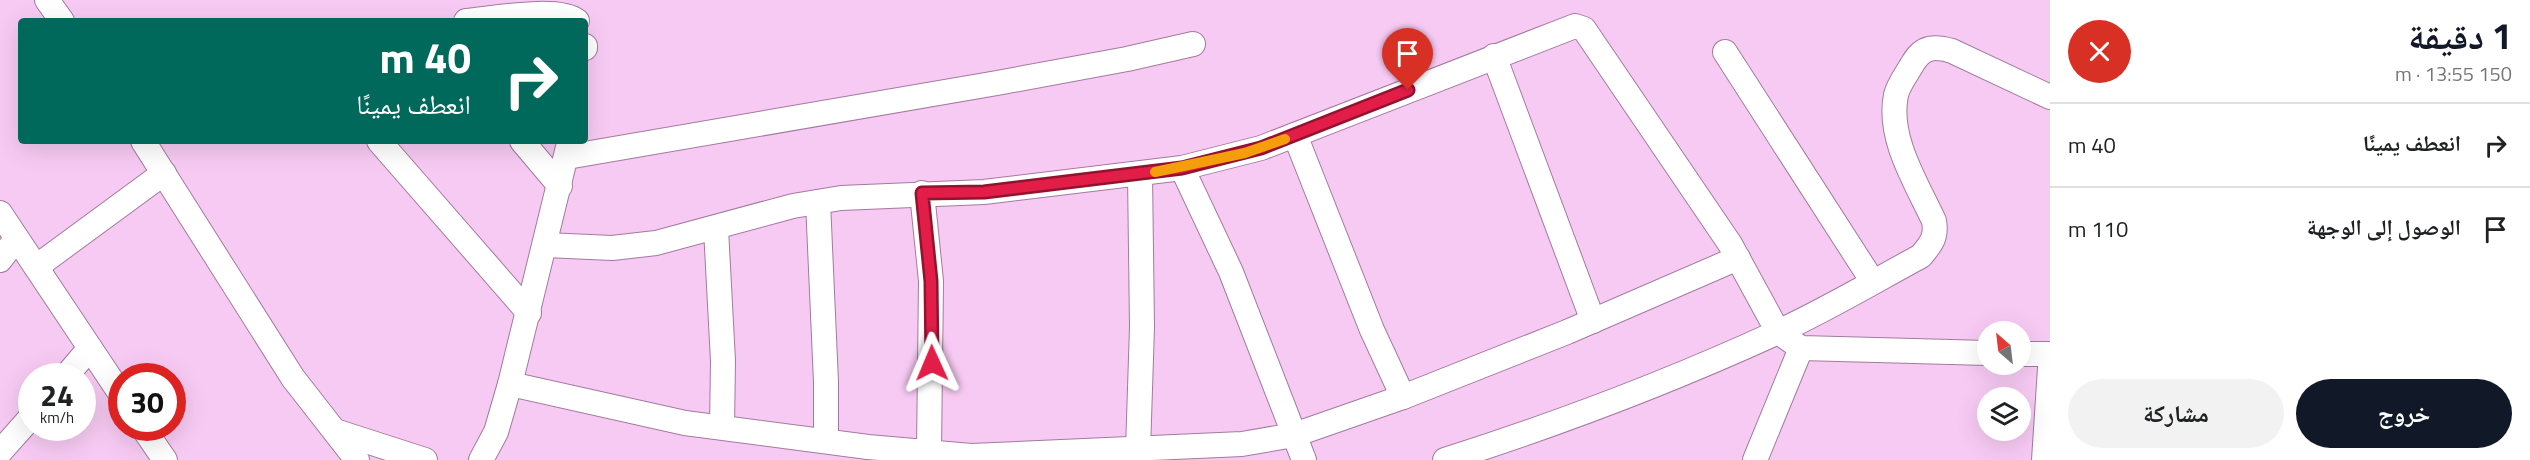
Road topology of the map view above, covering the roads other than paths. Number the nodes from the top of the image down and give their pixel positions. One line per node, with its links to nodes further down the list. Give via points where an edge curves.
1 (47, 0): 3 (street)
2 (582, 0): 6 (street)
3 (60, 18)
4 (502, 18): 5 (street, via 549,14)
5 (573, 18)
6 (578, 18)
7 (1193, 44): 15 (street, via 997,83)
8 (1725, 52): 29 (street)
9 (1494, 56): 11 (street); 26 (street, via 1575,26 1584,29); 31 (street)
10 (2050, 97): 29 (street, via 1937,46 1917,57 1896,94 1895,120 1899,142 1936,232 1921,256)
11 (1295, 135): 16 (street, via 1245,153); 42 (street, via 1372,330)
12 (145, 144): 17 (street)
13 (382, 144): 30 (street)
14 (525, 144): 19 (street)
15 (568, 149): 19 (street)
16 (1182, 168): 18 (street); 46 (street, via 1231,272)
17 (164, 173): 28 (street); 44 (street, via 293,378)
18 (1140, 174): 20 (street, via 984,192); 50 (street, via 1142,327)
19 (560, 186): 25 (street)
20 (922, 193): 21 (street); 49 (street, via 931,281)
21 (818, 202): 23 (street); 47 (street)
22 (0, 213): 24 (street)
23 (716, 229): 25 (street, via 612,248); 43 (street)
24 (16, 239): 27 (street); 28 (street)
25 (546, 245): 30 (street)
26 (1738, 258): 31 (street); 32 (street)
27 (0, 260)
28 (36, 267): 33 (street)
29 (1873, 282): 32 (street)
30 (529, 313): 41 (street)
31 (1593, 321): 42 (street)
32 (1778, 332): 34 (street); 57 (street, via 1645,389)
33 (90, 348): 38 (street); 40 (street)
34 (1801, 348): 35 (street); 58 (street)
35 (1977, 353)
36 (2031, 354): 37 (street)
37 (2050, 354)
38 (77, 363)
39 (2050, 368): 59 (street)
40 (108, 375)
41 (510, 384): 43 (street, via 685,423); 55 (street, via 495,432)
42 (1403, 397): 46 (street)
43 (722, 427): 47 (street)
44 (335, 431): 53 (street); 54 (street)
45 (18, 432): 51 (street)
46 (1294, 435): 50 (street, via 1242,444); 56 (street)
47 (826, 440): 49 (street)
48 (152, 441): 52 (street)
49 (929, 450): 50 (street, via 971,456)
50 (1138, 450)
51 (0, 452)
52 (165, 460)
53 (357, 460)
54 (425, 460)
55 (481, 460)
56 (1304, 460)
57 (1446, 460)
58 (1755, 460)
59 (2044, 460)

